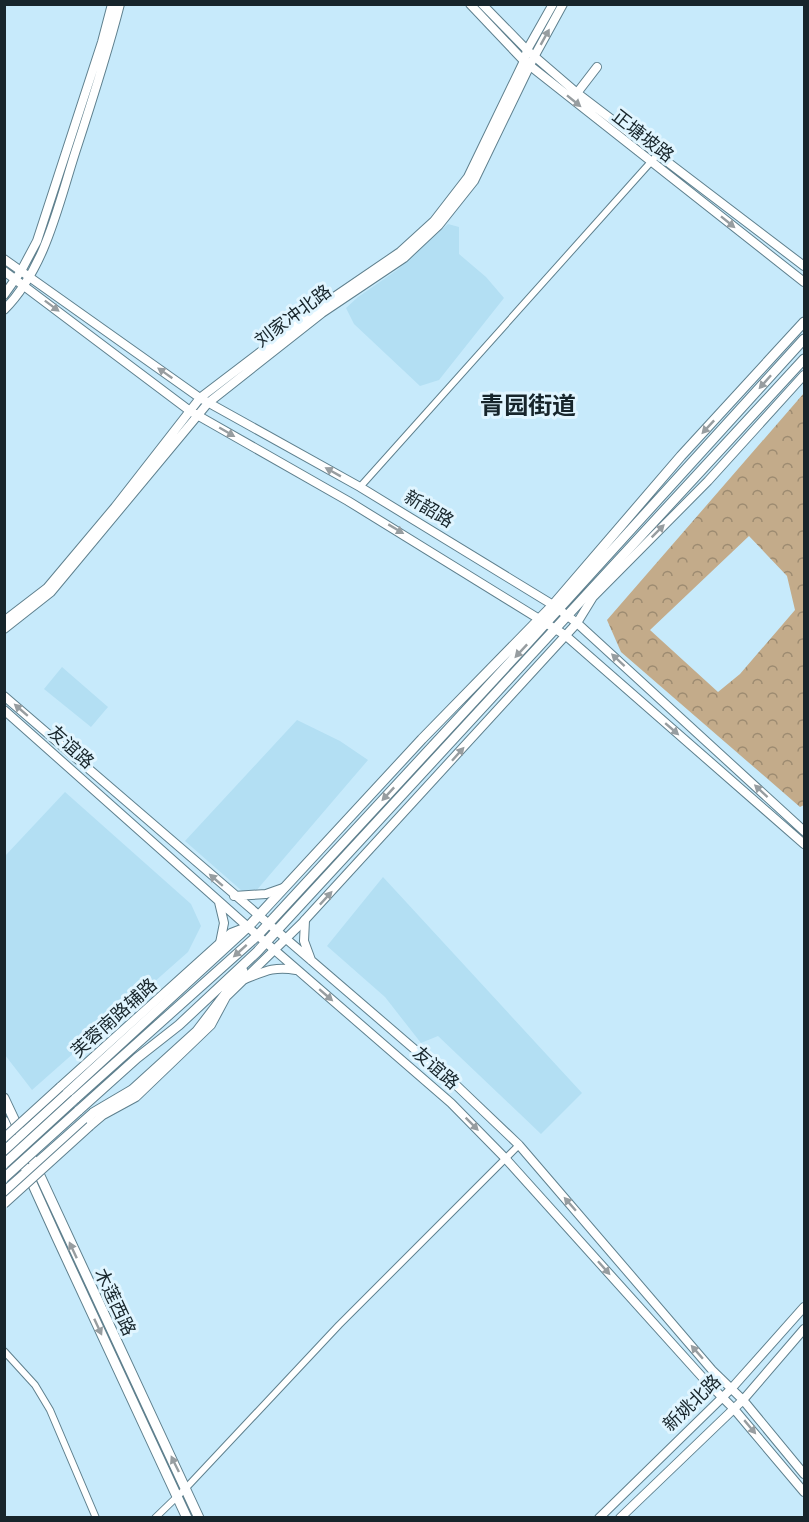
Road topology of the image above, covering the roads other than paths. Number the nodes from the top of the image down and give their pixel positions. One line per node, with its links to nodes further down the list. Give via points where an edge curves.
1 (112, 4): 16 (street)
2 (120, 4): 16 (street, via 45,245)
3 (470, 4): 8 (street, 正塘坡路)
4 (482, 4): 7 (street, 正塘坡路)
5 (553, 4): 7 (main road, 刘家冲北路)
6 (562, 4): 7 (main road, 刘家冲北路, one-way to 6)
7 (530, 53): 8 (main road, 刘家冲北路); 10 (street, 正塘坡路)
8 (527, 63): 12 (street, 正塘坡路, one-way to 12); 24 (main road, 刘家冲北路, via 474,181 439,225 404,258)
9 (597, 67): 10 (street)
10 (577, 93): 11 (street, 正塘坡路)
11 (658, 154): 12 (street); 14 (street, 正塘坡路)
12 (651, 161): 17 (street, 正塘坡路, one-way to 17); 26 (street)
13 (4, 259): 16 (main road, 新韶路)
14 (804, 266)
15 (4, 271): 16 (main road, 新韶路)
16 (22, 278): 18 (street); 19 (street, via 13,301); 24 (main road, 新韶路, one-way to 16); 25 (main road, 新韶路, one-way to 25)
17 (804, 282)
18 (4, 296)
19 (4, 310)
20 (804, 322): 27 (main road, one-way to 27, via 681,456)
21 (804, 339): 27 (main road, one-way to 27)
22 (804, 359): 28 (main road)
23 (804, 375): 31 (street, one-way to 23, via 593,597 708,481)
24 (204, 400): 25 (main road, 刘家冲北路); 26 (main road, 新韶路, one-way to 24)
25 (194, 413): 29 (main road, 刘家冲北路, via 46,588); 30 (main road, 新韶路, one-way to 30, via 348,501); 32 (main road, 刘家冲北路, via 51,592)
26 (360, 487): 27 (main road, 新韶路)
27 (555, 608): 28 (main road, 新韶路); 30 (main road)
28 (567, 616): 31 (main road, 新韶路); 33 (main road)
29 (4, 621)
30 (542, 621): 33 (main road, 新韶路); 39 (main road, via 422,739); 44 (main road, one-way to 44)
31 (578, 623): 34 (street); 37 (main road, 新韶路, one-way to 31)
32 (4, 629)
33 (555, 629): 34 (main road, 新韶路); 46 (main road)
34 (564, 635): 38 (main road, 新韶路, one-way to 38); 43 (street, one-way to 34)
35 (4, 696): 40 (main road, 友谊路, one-way to 35)
36 (4, 710): 41 (main road, 友谊路)
37 (804, 831)
38 (804, 844)
39 (284, 888): 40 (main road, via 266,894); 42 (main road)
40 (234, 896): 42 (main road, 友谊路)
41 (219, 901): 45 (main road, 友谊路); 50 (main road, via 224,923)
42 (258, 916): 44 (main road, 友谊路); 45 (main road)
43 (305, 920): 48 (street); 54 (main road, via 304,941)
44 (268, 924): 46 (main road, 友谊路); 47 (main road)
45 (248, 927): 47 (main road, 友谊路); 50 (street, 芙蓉南路辅路, via 231,933); 55 (main road)
46 (276, 932): 48 (main road, 友谊路); 49 (main road)
47 (258, 935): 49 (main road, 友谊路); 58 (main road, one-way to 58)
48 (286, 939): 51 (street); 54 (main road, 友谊路)
49 (266, 942): 51 (main road, 友谊路); 52 (main road)
50 (220, 943): 53 (street, 芙蓉南路辅路)
51 (276, 950): 56 (main road, 友谊路); 57 (street)
52 (257, 952): 60 (main road); 70 (main road, bridge)
53 (209, 953): 55 (main road); 63 (street, 芙蓉南路辅路, bridge)
54 (311, 961): 65 (main road, 友谊路, via 456,1085)
55 (206, 967): 58 (main road); 64 (main road)
56 (298, 970): 57 (main road, via 281,967); 67 (main road, 友谊路, one-way to 67, via 451,1103)
57 (245, 979): 59 (street)
58 (201, 986): 68 (main road, bridge)
59 (226, 997): 60 (main road); 72 (street, bridge, via 211,1025 154,1082 103,1115)
60 (206, 1020): 69 (main road, via 132,1090 93,1113)
61 (4, 1098): 64 (main road, 木莲西路)
62 (4, 1121): 64 (main road, 木莲西路)
63 (4, 1138)
64 (18, 1139): 66 (main road); 69 (main road, 木莲西路)
65 (519, 1145): 67 (street); 76 (main road, 友谊路, one-way to 65)
66 (4, 1151)
67 (505, 1158): 77 (main road, 友谊路, one-way to 77); 81 (street, via 339,1325)
68 (4, 1164)
69 (31, 1168): 71 (main road); 81 (main road, 木莲西路, one-way to 69); 83 (main road, 木莲西路, one-way to 83)
70 (4, 1178)
71 (4, 1192)
72 (4, 1204)
73 (804, 1307): 76 (main road, 新姚北路)
74 (804, 1329): 78 (main road, 新姚北路)
75 (4, 1352): 84 (street, via 35,1385 50,1410)
76 (731, 1389): 77 (main road, 新姚北路); 78 (main road, 友谊路)
77 (722, 1397): 79 (main road, 友谊路); 88 (main road, 新姚北路)
78 (743, 1400): 79 (main road, 新姚北路); 80 (main road, 友谊路)
79 (734, 1409): 82 (main road, 友谊路, one-way to 82); 89 (main road, 新姚北路)
80 (804, 1474)
81 (186, 1488): 83 (street); 87 (main road, 木莲西路)
82 (804, 1492)
83 (178, 1495): 85 (street); 86 (main road, 木莲西路)
84 (96, 1518)
85 (155, 1518)
86 (188, 1518)
87 (199, 1518)
88 (598, 1518)
89 (620, 1518)

